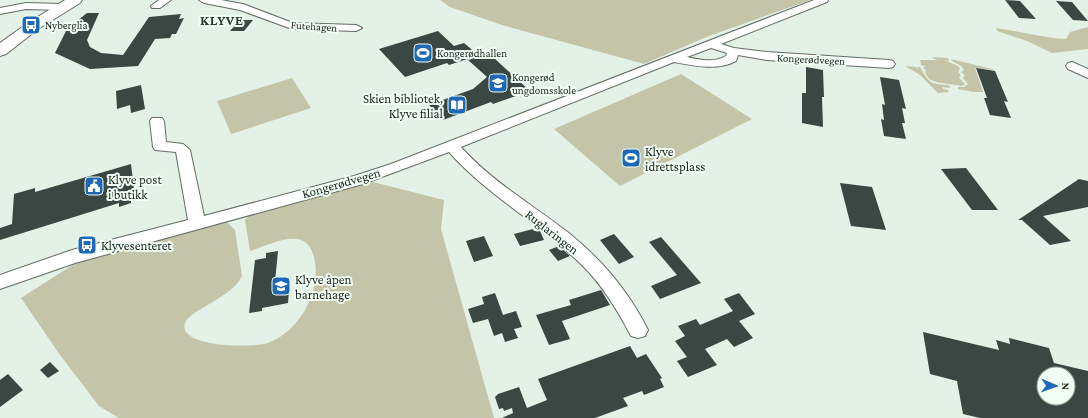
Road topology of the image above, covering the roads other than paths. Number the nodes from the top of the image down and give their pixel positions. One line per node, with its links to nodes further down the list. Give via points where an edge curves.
1 (166, 0): 6 (street)
2 (204, 0): 4 (street, Futehagen)
3 (823, 0): 9 (street, Kongerødvegen)
4 (218, 1): 8 (street, Futehagen, via 243,7 292,26)
5 (69, 4): 7 (street, via 26,6); 10 (main road, via 33,26)
6 (156, 6)
7 (0, 11)
8 (356, 28)
9 (709, 44): 11 (street, Kongerødvegen); 12 (street, Kongerødvegen)
10 (0, 51)
11 (733, 51): 12 (street, via 732,58 724,62 704,63); 13 (street, Kongerødvegen, via 767,56)
12 (674, 58): 17 (street, Kongerødvegen)
13 (889, 64)
14 (1072, 66): 15 (street)
15 (1088, 74)
16 (157, 121): 18 (street, via 160,147 175,146 183,150)
17 (452, 146): 18 (street, Kongerødvegen, via 358,180); 20 (street, Ruglaringen, via 480,174 594,266 611,286)
18 (197, 222): 19 (street, Kongerødvegen, via 72,257)
19 (0, 282)
20 (638, 330)

